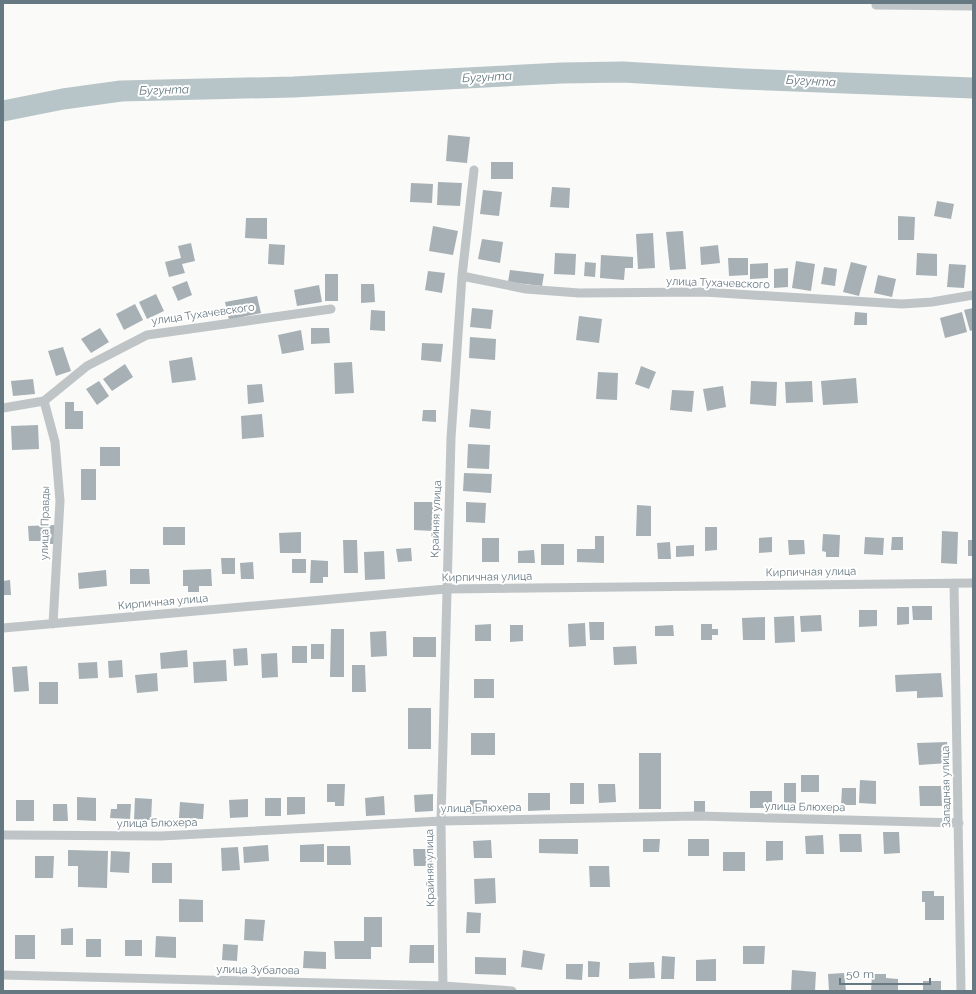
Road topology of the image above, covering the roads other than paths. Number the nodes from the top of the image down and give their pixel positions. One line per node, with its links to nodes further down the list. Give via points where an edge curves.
1 (876, 3): 2 (street)
2 (973, 6)
3 (474, 170): 4 (street, Крайняя улица)
4 (462, 276): 5 (street, улица Тухачевского, via 526,289 579,293 704,292 902,304 932,302); 11 (street, Крайняя улица, via 451,438)
5 (973, 294)
6 (331, 308): 7 (street, улица Тухачевского, via 146,335 87,366)
7 (44, 401): 8 (street, улица Тухачевского); 12 (street, улица Правды, via 55,442 60,501)
8 (3, 408)
9 (954, 583): 10 (street, Кирпичная улица); 11 (street, Кирпичная улица); 15 (street, Западная улица)
10 (973, 583)
11 (446, 589): 12 (street, Кирпичная улица); 14 (street, Крайняя улица)
12 (53, 624): 13 (street, Кирпичная улица)
13 (3, 628)
14 (441, 821): 15 (street, улица Блюхера, via 698,816); 16 (street, улица Блюхера, via 161,836); 18 (street, Крайняя улица)
15 (959, 823): 20 (street, Западная улица)
16 (3, 835)
17 (3, 975): 18 (street, улица Зубалова)
18 (443, 989): 19 (street, улица Зубалова)
19 (512, 991)
20 (961, 991)

